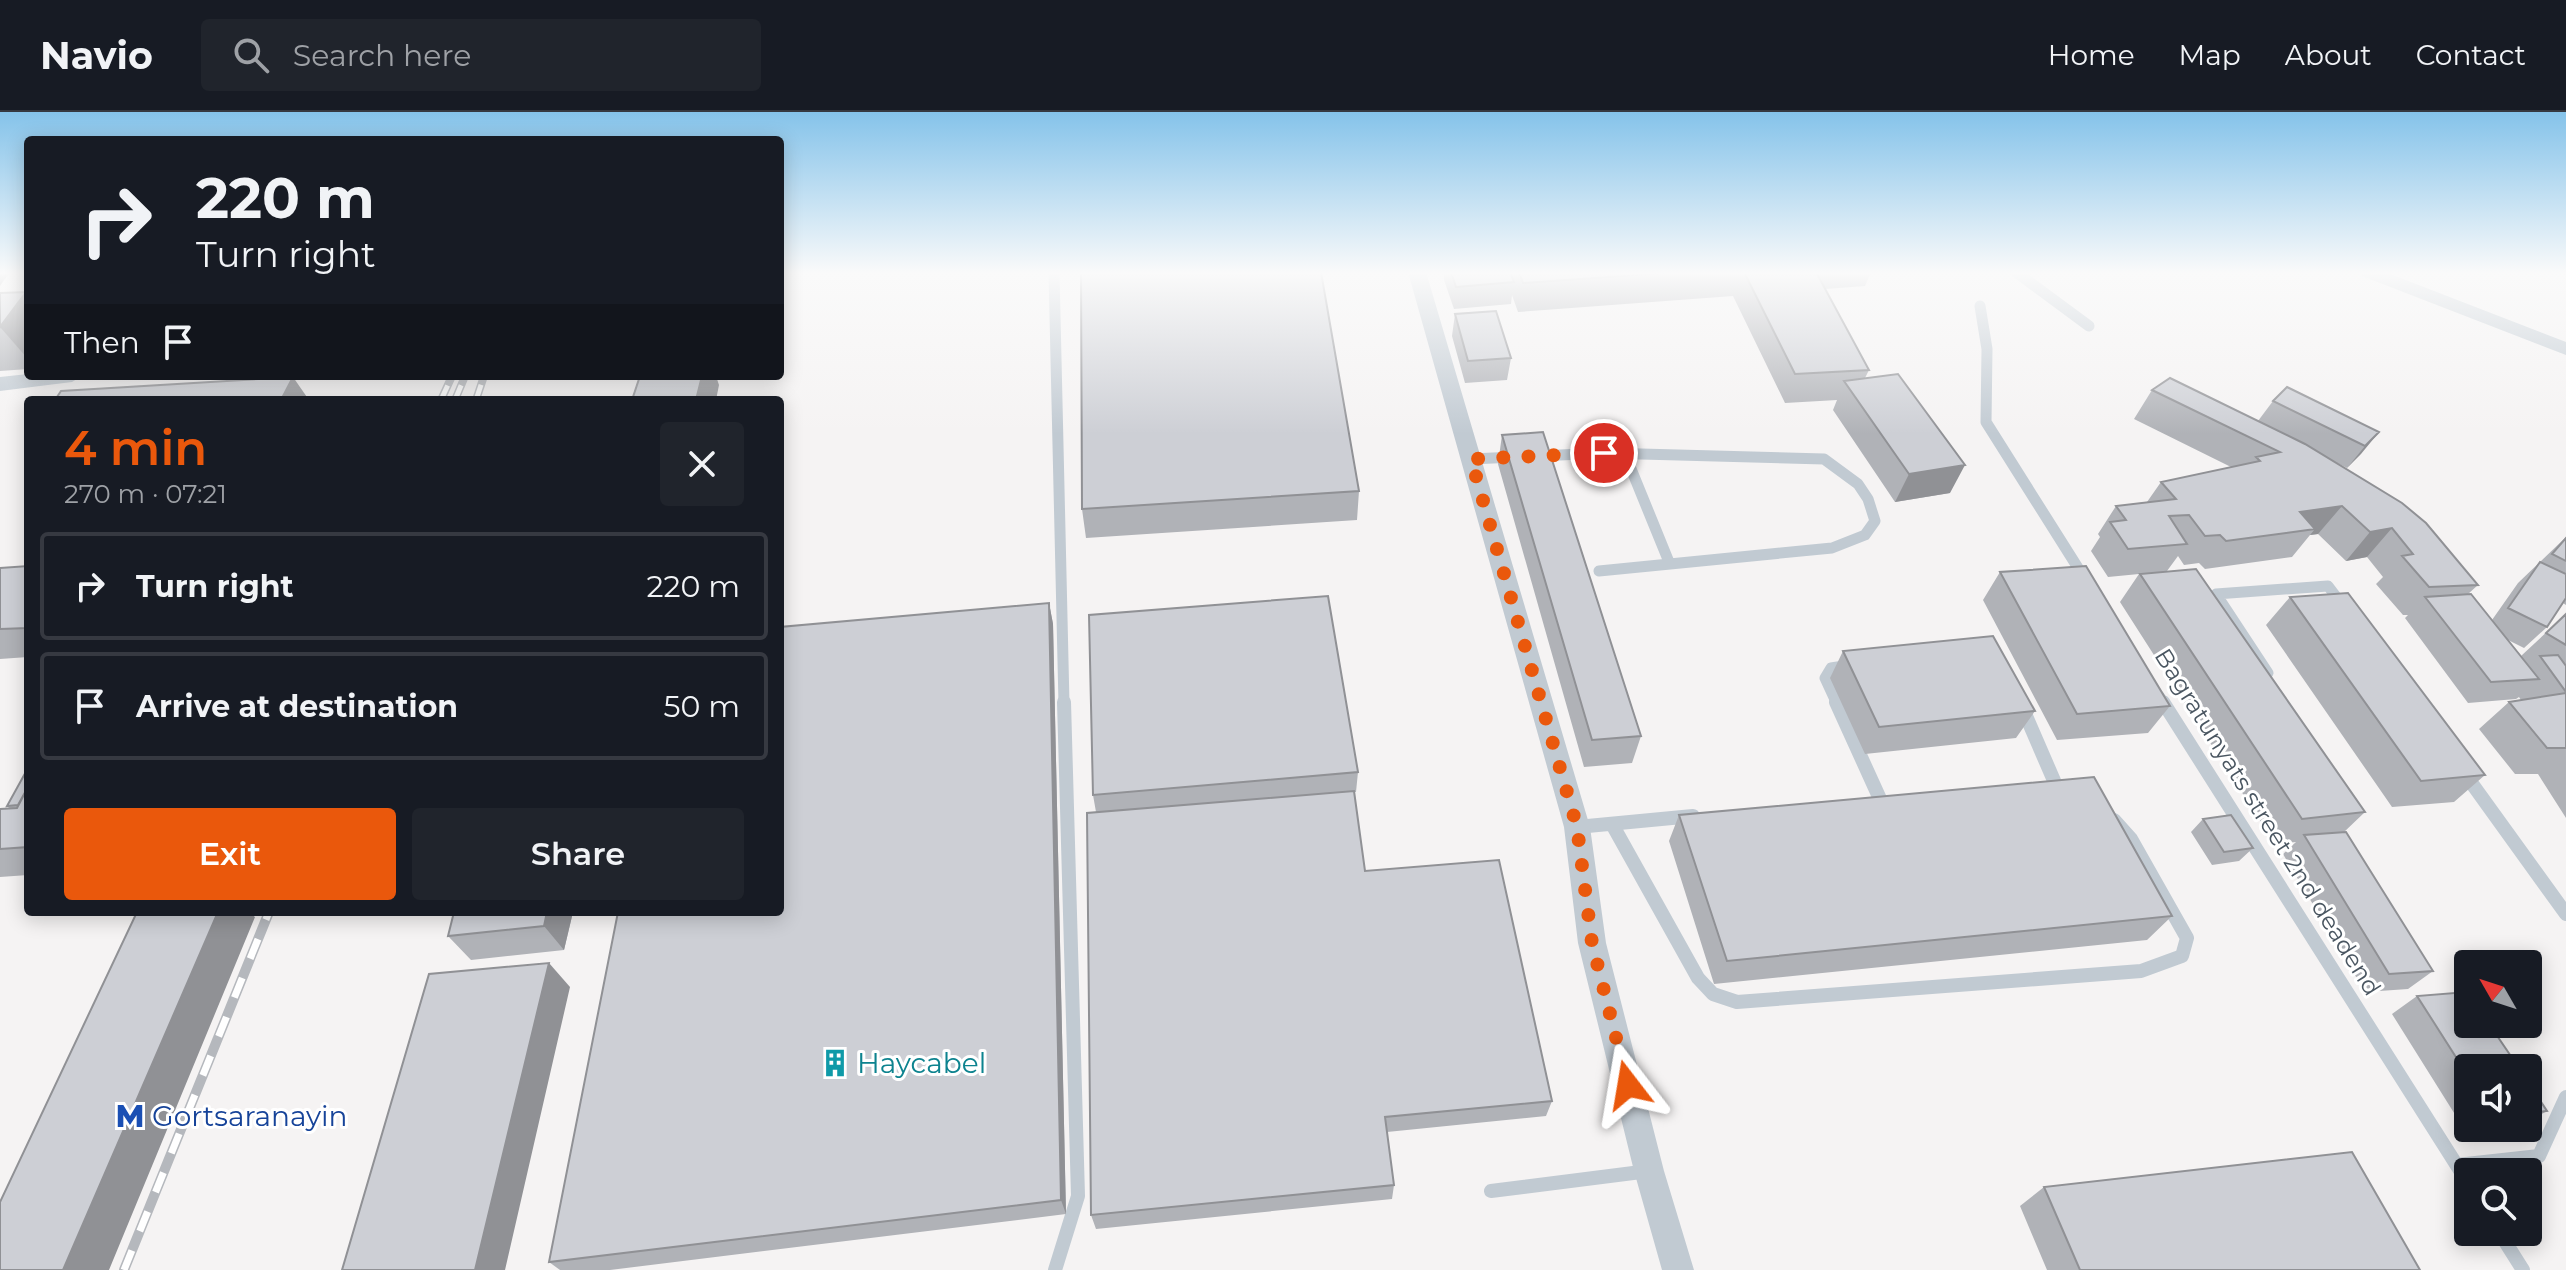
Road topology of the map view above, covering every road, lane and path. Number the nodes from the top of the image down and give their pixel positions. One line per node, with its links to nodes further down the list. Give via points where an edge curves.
1 (1055, 326): 36 (lane, via 1078,1196)
2 (1433, 326): 9 (street)
3 (1983, 326): 12 (lane, via 1986,422)
4 (2507, 326): 5 (street)
5 (2566, 349)
6 (36, 380): 7 (street)
7 (0, 384)
8 (1625, 454): 9 (lane); 10 (lane); 10 (lane, via 1824,459 1853,477 1871,500 1875,521 1865,535 1832,548)
9 (1471, 459): 28 (street)
10 (1669, 562): 11 (lane)
11 (1599, 571)
12 (2089, 584)
13 (2355, 623): 16 (lane, via 2328,586 2216,594)
14 (1866, 664): 23 (lane, via 1834,666 1825,678)
15 (2149, 679): 32 (lane, Bagratunyats street 2nd deadend)
16 (2275, 684)
17 (2020, 702): 19 (lane)
18 (2456, 762): 29 (lane)
19 (2055, 783): 20 (lane); 21 (lane)
20 (2039, 785)
21 (2070, 789)
22 (1896, 797): 23 (lane)
23 (1880, 799): 24 (lane)
24 (1864, 800)
25 (2103, 808): 27 (lane, via 2131,839 2187,938 2182,956 2141,971 1737,1002 1713,994 1698,978)
26 (1707, 815): 27 (lane)
27 (1612, 824): 28 (lane)
28 (1577, 827): 33 (street, via 1592,943)
29 (2566, 914)
30 (2566, 1097): 31 (lane, via 2539,1156)
31 (2521, 1158)
32 (2454, 1160)
33 (1649, 1171): 34 (lane); 37 (street)
34 (1491, 1191)
35 (2508, 1246): 38 (lane)
36 (1055, 1270)
37 (1678, 1270)
38 (2523, 1270)

